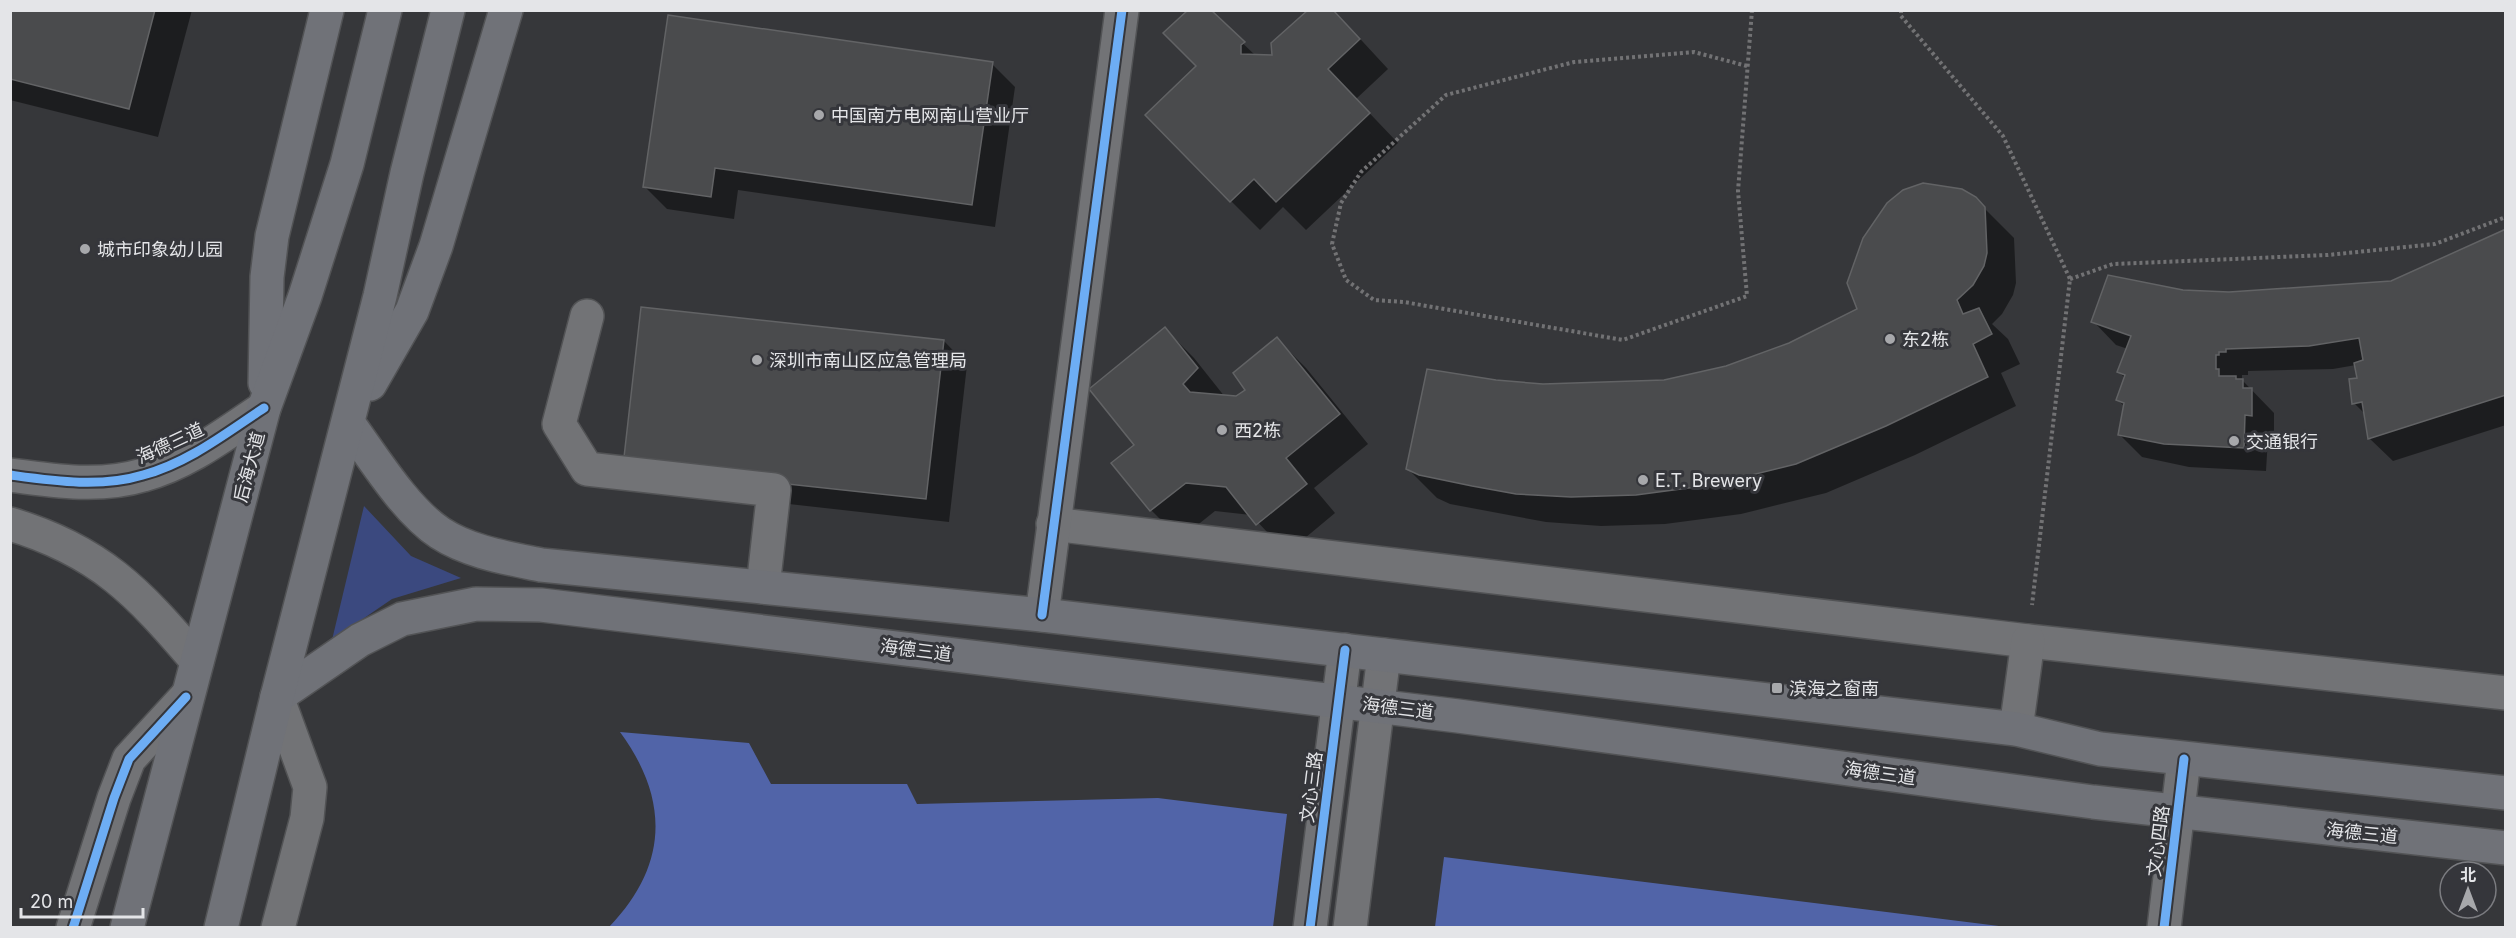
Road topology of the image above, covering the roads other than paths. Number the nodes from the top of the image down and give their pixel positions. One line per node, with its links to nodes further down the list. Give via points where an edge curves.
1 (327, 10): 7 (main road, via 272,236 267,277)
2 (385, 10): 7 (main road, 后海大道, via 347,164)
3 (448, 10): 8 (main road)
4 (506, 10): 8 (main road, via 436,246 412,311)
5 (1122, 10): 11 (street)
6 (587, 316): 12 (street, via 559,424 587,469 774,490)
7 (264, 408): 9 (street, 海德三道, via 189,456 143,476 108,482); 17 (main road, 后海大道)
8 (348, 423): 12 (main road, via 401,496 432,526 490,555 541,565); 20 (main road)
9 (10, 475)
10 (10, 524): 17 (street, via 53,539 112,572)
11 (1053, 524): 13 (street); 14 (street)
12 (763, 586): 13 (main road)
13 (1042, 615): 15 (main road)
14 (2028, 641): 18 (street); 23 (street)
15 (1344, 650): 16 (main road); 21 (street, 文心三路)
16 (1384, 655): 22 (street); 23 (main road)
17 (197, 660): 19 (main road, 后海大道)
18 (2505, 693)
19 (186, 698): 28 (street, via 129,759); 29 (main road, 后海大道)
20 (277, 698): 21 (main road, 海德三道, via 360,640 402,619 476,604 509,603); 30 (main road); 31 (street, via 310,787 307,818)
21 (1338, 701): 22 (main road, 海德三道); 32 (street, 文心三路)
22 (1378, 706): 26 (main road, 海德三道); 33 (street)
23 (2016, 729): 24 (main road, via 2100,748)
24 (2184, 759): 25 (main road); 26 (street, 文心四路)
25 (2505, 793)
26 (2178, 812): 27 (main road, 海德三道); 34 (street, 文心四路)
27 (2505, 848)
28 (73, 927)
29 (127, 927)
30 (220, 927)
31 (278, 927)
32 (1310, 927)
33 (1350, 927)
34 (2164, 927)

